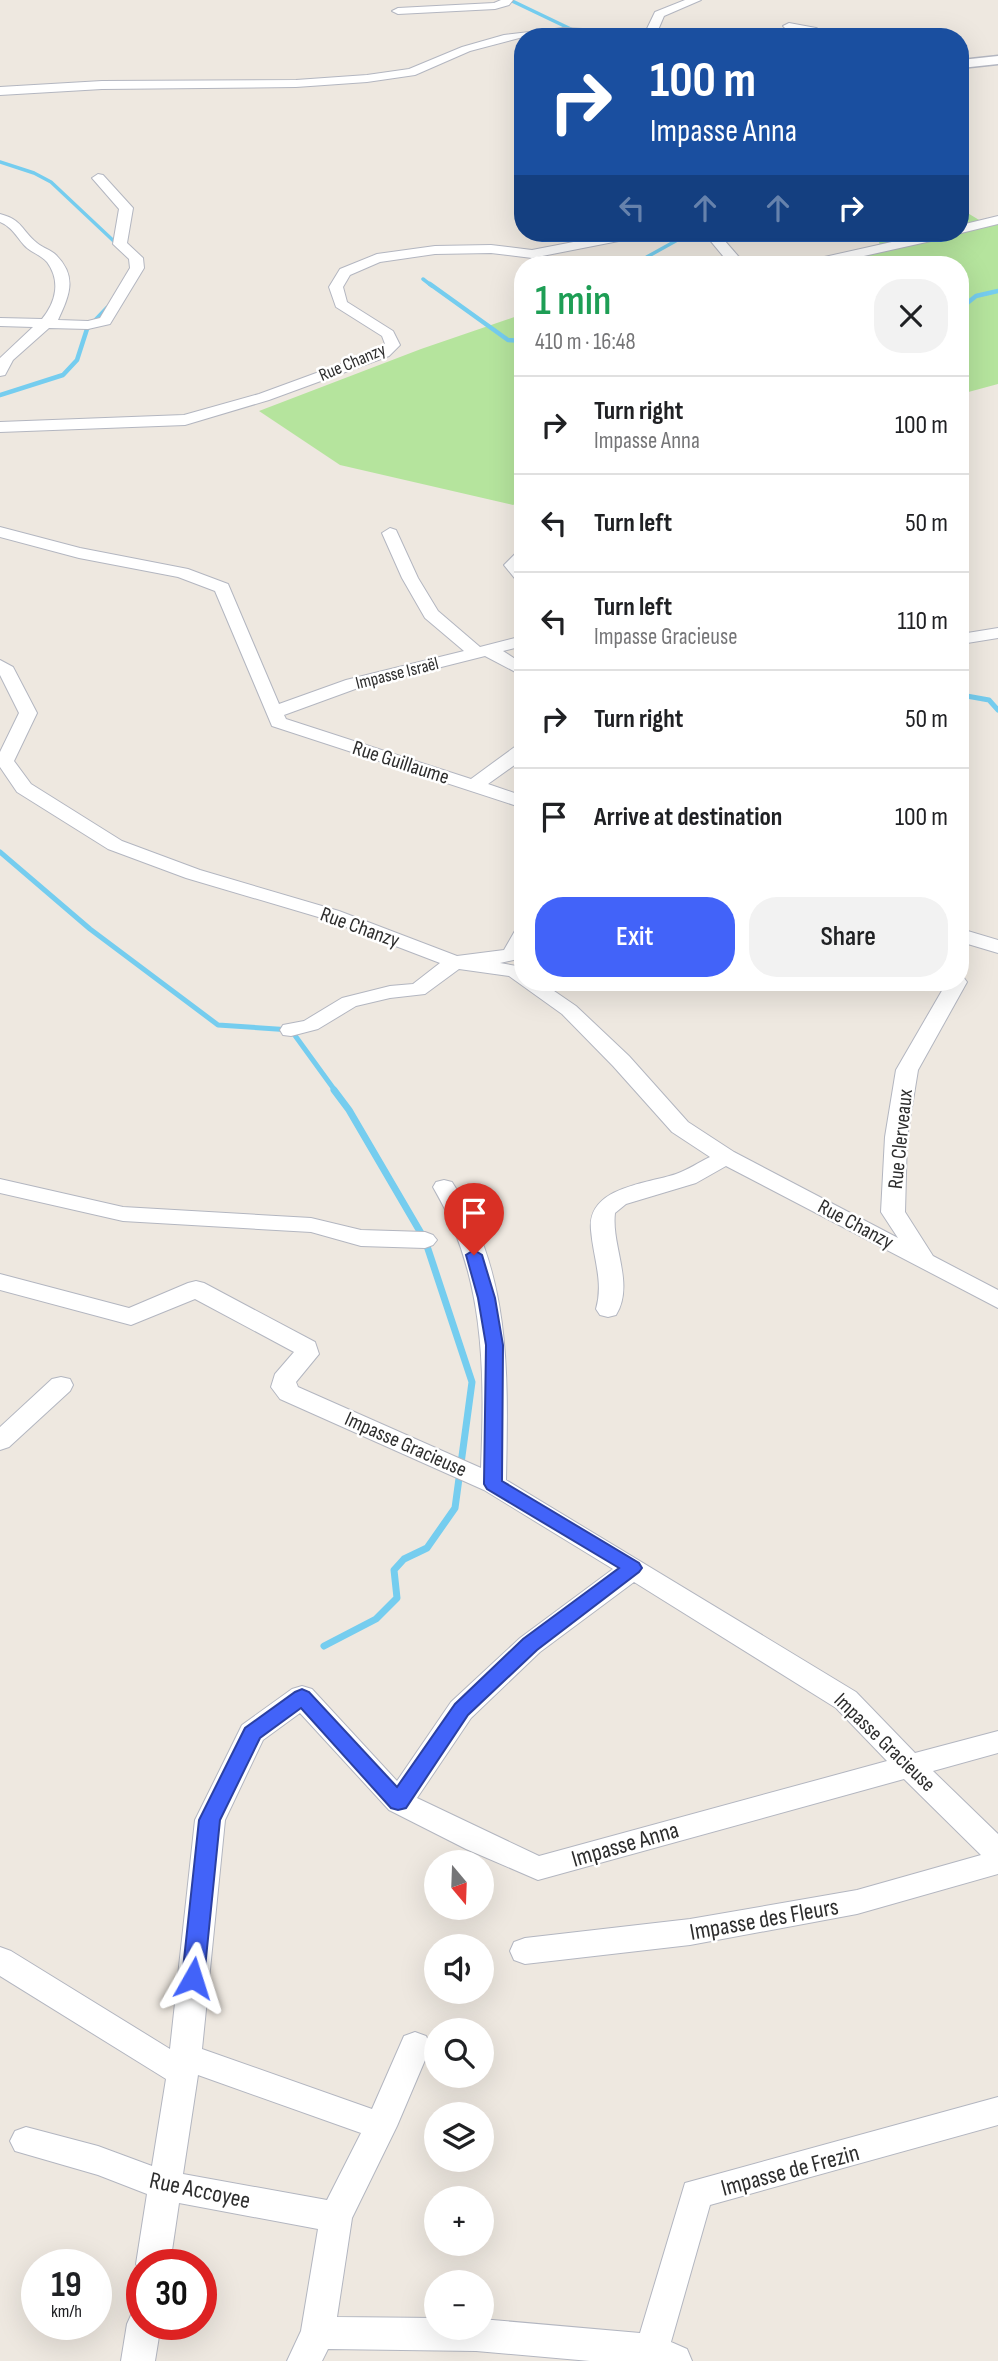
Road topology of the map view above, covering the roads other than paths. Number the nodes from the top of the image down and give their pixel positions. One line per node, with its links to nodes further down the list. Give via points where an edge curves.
1 (506, 0): 5 (street, via 495,6)
2 (656, 0): 4 (street)
3 (695, 0): 4 (street)
4 (682, 5): 7 (street, via 659,14)
5 (398, 10)
6 (789, 26): 8 (street)
7 (653, 28)
8 (800, 28)
9 (514, 38): 12 (street, via 467,49 404,74 270,85)
10 (998, 60): 11 (street)
11 (969, 63)
12 (0, 91)
13 (98, 177): 23 (street, via 125,208 120,244 136,258 137,268 103,322)
14 (0, 218): 23 (street, via 14,223 31,245 51,258 61,275 64,290)
15 (998, 220): 16 (street)
16 (969, 227)
17 (593, 242): 25 (street, Rue Chanzy, via 532,254 435,250 377,258 345,272 336,287 341,304 388,334 393,345 384,353 264,397 185,420)
18 (719, 242): 20 (street)
19 (909, 242): 21 (street)
20 (730, 256)
21 (847, 256)
22 (0, 322): 23 (street)
23 (46, 323): 24 (street, via 7,358)
24 (0, 372)
25 (0, 427)
26 (0, 532): 34 (street, via 182,573 222,588)
27 (390, 533): 31 (street, via 431,614)
28 (998, 633): 29 (street)
29 (969, 638)
30 (514, 643): 31 (street, Impasse Israël)
31 (482, 651): 33 (street); 34 (street, Impasse Israël, via 352,684)
32 (0, 665): 41 (street, Rue Chanzy, via 27,713 5,761 24,788 115,845 193,874 332,915)
33 (514, 667)
34 (276, 717): 36 (street, Rue Guillaume)
35 (514, 757): 36 (street)
36 (474, 786): 37 (street, Rue Guillaume)
37 (514, 799)
38 (969, 938): 39 (street)
39 (998, 947)
40 (514, 950): 41 (street, via 511,955)
41 (455, 962): 42 (street, Rue Chanzy); 45 (street, via 418,990 349,1002 312,1025)
42 (514, 971)
43 (541, 991): 46 (street, Rue Chanzy, via 569,1010 680,1127)
44 (952, 991): 50 (street, Rue Clerveaux, via 907,1070 896,1137 893,1212)
45 (291, 1030)
46 (726, 1157): 50 (street, Rue Chanzy); 53 (street, via 688,1178 618,1199 604,1210 602,1227 613,1292)
47 (0, 1186): 49 (street, via 122,1214 311,1225 361,1238)
48 (444, 1187): 56 (street, via 468,1234 494,1345)
49 (425, 1240)
50 (922, 1258): 52 (street, Rue Chanzy)
51 (0, 1282): 56 (street, Impasse Gracieuse, via 131,1317 196,1289 306,1348 307,1354 284,1380 289,1393)
52 (998, 1300)
53 (608, 1309)
54 (61, 1385): 55 (street)
55 (0, 1441)
56 (493, 1484): 57 (street, Impasse Gracieuse)
57 (633, 1568): 59 (street, Impasse Gracieuse, via 846,1700); 60 (street, via 530,1644 461,1710)
58 (998, 1742): 59 (street, Impasse Anna)
59 (910, 1764): 60 (street, Impasse Anna, via 538,1868); 61 (street, Impasse Gracieuse)
60 (398, 1802): 66 (street, Impasse Anna, via 302,1697 252,1733 210,1820)
61 (998, 1852)
62 (998, 1862): 63 (street, Impasse des Fleurs, via 857,1902 690,1932)
63 (525, 1951)
64 (0, 1960): 66 (street)
65 (415, 2046): 68 (street)
66 (184, 2065): 68 (street); 70 (street)
67 (998, 2111): 75 (street, Impasse de Frezin, via 697,2194)
68 (381, 2126): 71 (street)
69 (26, 2141): 70 (street, Rue Accoyee)
70 (165, 2186): 71 (street, Rue Accoyee); 72 (street)
71 (336, 2217): 74 (street)
72 (155, 2249)
73 (141, 2340): 76 (street)
74 (311, 2347): 75 (street, via 476,2335)
75 (663, 2355)
76 (138, 2361)

